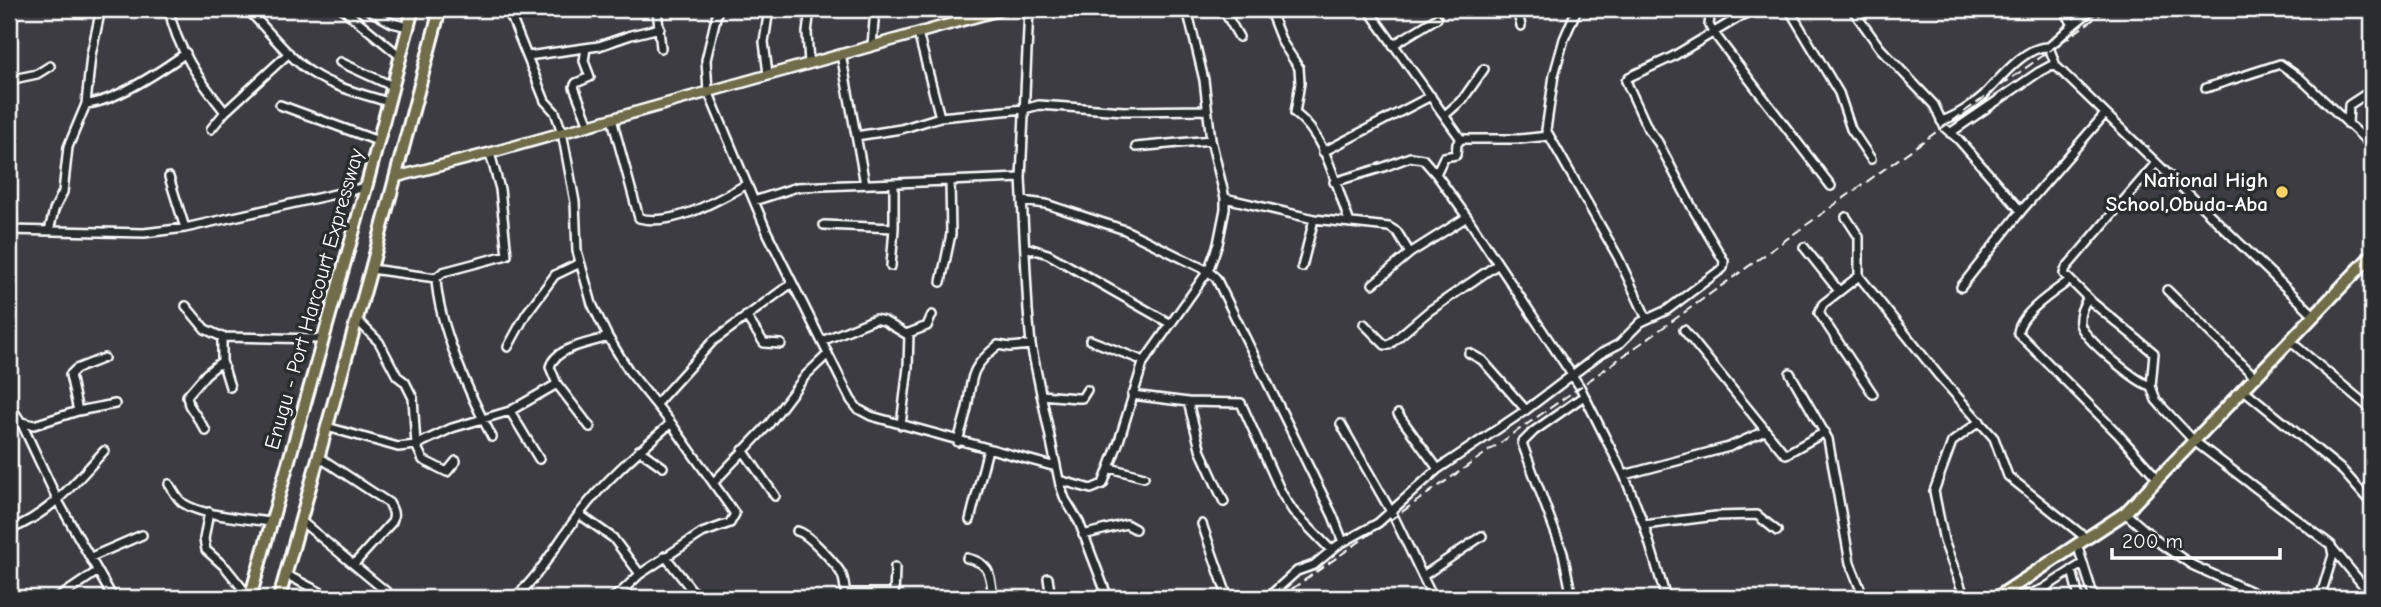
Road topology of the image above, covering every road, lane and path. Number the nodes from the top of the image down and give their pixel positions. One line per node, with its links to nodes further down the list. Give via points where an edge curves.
1 (101, 9): 59 (street)
2 (169, 9): 41 (street)
3 (247, 9): 42 (street)
4 (343, 9): 44 (street)
5 (366, 9): 31 (street)
6 (413, 9): 31 (highway, Enugu - Port Harcourt Expressway)
7 (440, 9): 88 (highway)
8 (508, 9): 45 (street)
9 (657, 9): 32 (street)
10 (718, 9): 56 (street, via 706,60)
11 (769, 9): 51 (street, via 764,42)
12 (810, 9): 47 (street)
13 (875, 9): 37 (street)
14 (1004, 9): 34 (main road)
15 (1029, 9): 61 (street)
16 (1187, 9): 62 (street)
17 (1223, 9): 35 (street)
18 (1269, 9): 81 (street, via 1299,68 1295,113 1310,127)
19 (1368, 9): 36 (street)
20 (1517, 9): 30 (street)
21 (1577, 9): 75 (street, via 1554,75 1546,125)
22 (1711, 9): 33 (street)
23 (1752, 9): 33 (street)
24 (1789, 9): 84 (street, via 1839,93 1851,129)
25 (1852, 9): 68 (street, via 1880,48 1934,105)
26 (2064, 9): 29 (street)
27 (2093, 9): 29 (street)
28 (1437, 18): 36 (street)
29 (2073, 24): 38 (street)
30 (1521, 26)
31 (408, 27): 44 (highway, Enugu - Port Harcourt Expressway)
32 (660, 28): 39 (street); 40 (street)
33 (1713, 32): 95 (street); 134 (street, via 1626,81 1648,129 1725,262 1667,310)
34 (918, 33): 37 (main road); 66 (street)
35 (1239, 37)
36 (1393, 45): 57 (street)
37 (872, 46): 43 (main road)
38 (2049, 47): 49 (street); 68 (street, via 2037,48 1983,95)
39 (586, 48): 45 (street); 70 (street, via 584,61 590,77 574,87)
40 (661, 48)
41 (186, 53): 59 (street, via 140,83); 63 (street, via 198,78)
42 (289, 53): 58 (street, via 330,82); 63 (street)
43 (841, 54): 47 (main road); 74 (street)
44 (400, 56): 53 (highway, Enugu - Port Harcourt Expressway)
45 (528, 56): 72 (street)
46 (340, 62): 53 (street)
47 (809, 63): 51 (main road)
48 (50, 66): 52 (street)
49 (2056, 66): 64 (street); 73 (street, via 2039,72)
50 (1484, 69): 65 (street)
51 (768, 74): 56 (main road)
52 (9, 80)
53 (392, 86): 58 (highway, Enugu - Port Harcourt Expressway)
54 (2206, 88): 69 (street, via 2280,64)
55 (2372, 90): 69 (street, via 2349,105)
56 (708, 92): 67 (main road); 92 (street)
57 (1431, 96): 65 (street); 81 (street)
58 (388, 102): 78 (highway, Enugu - Port Harcourt Expressway)
59 (86, 104): 109 (street, via 68,147 63,192)
60 (280, 105): 78 (street)
61 (1024, 109): 62 (street, via 1039,105); 66 (street); 89 (street)
62 (1207, 110): 77 (street)
63 (225, 112): 71 (street)
64 (2105, 114): 85 (street); 100 (street)
65 (1445, 115): 76 (street)
66 (940, 117): 74 (street)
67 (612, 119): 70 (main road); 92 (street, via 639,218 660,219 704,208)
68 (1941, 121): 73 (street)
69 (2348, 124): 79 (street)
70 (589, 125): 72 (main road)
71 (211, 129)
72 (562, 132): 82 (main road); 114 (street)
73 (1950, 133): 100 (street)
74 (856, 136): 93 (street)
75 (1549, 136): 76 (street); 134 (street, via 1619,257)
76 (1461, 139): 86 (street, via 1456,155 1444,157)
77 (1212, 140): 80 (street); 97 (street)
78 (378, 141): 96 (highway, Enugu - Port Harcourt Expressway)
79 (2372, 146)
80 (1136, 147)
81 (1323, 152): 90 (street)
82 (490, 153): 88 (main road); 121 (street, via 500,189 507,255 443,272)
83 (9, 154): 108 (street)
84 (1871, 159)
85 (2156, 163): 122 (street, via 2066,268 2064,274); 132 (street)
86 (1436, 174): 90 (street, via 1423,159 1410,157); 101 (street)
87 (169, 177): 106 (street)
88 (396, 177): 118 (highway)
89 (1021, 177): 91 (street); 99 (street)
90 (1334, 181): 104 (street)
91 (950, 182): 94 (street); 123 (street, via 951,234)
92 (747, 184): 98 (street)
93 (865, 184): 94 (street); 98 (street, via 797,187)
94 (894, 184): 107 (street)
95 (1831, 186)
96 (366, 187): 106 (street); 142 (highway, Enugu - Port Harcourt Expressway)
97 (1225, 198): 103 (street); 119 (street, via 1218,244)
98 (754, 201): 124 (street)
99 (1022, 201): 110 (street); 119 (street, via 1046,204 1125,230)
100 (2021, 211): 126 (street)
101 (1467, 217): 112 (street); 115 (street)
102 (1846, 217): 120 (street, via 1859,237)
103 (1314, 219): 104 (street); 117 (street)
104 (1350, 223): 112 (street, via 1394,229)
105 (824, 225): 107 (street)
106 (185, 228): 109 (street, via 145,233)
107 (894, 228): 116 (street)
108 (11, 230): 109 (street)
109 (50, 231)
110 (1025, 247): 136 (street, via 1048,254); 147 (street)
111 (1804, 247): 128 (street)
112 (1410, 253): 125 (street)
113 (2372, 256): 132 (highway)
114 (580, 263): 140 (street); 148 (street, via 555,275)
115 (1497, 264): 137 (street, via 1389,345); 155 (street)
116 (891, 266)
117 (1302, 267)
118 (371, 269): 121 (street); 135 (highway)
119 (1208, 271): 136 (street); 230 (street, via 1219,283)
120 (1859, 276): 128 (street); 176 (street)
121 (436, 278): 175 (street, via 442,320)
122 (2070, 280): 129 (street); 205 (street, via 2038,304 2018,333)
123 (941, 282)
124 (792, 283): 133 (street); 144 (street)
125 (1373, 284)
126 (1961, 287)
127 (2167, 290): 156 (street)
128 (1839, 291): 162 (street, via 1820,307 1819,316)
129 (2088, 298): 158 (street, via 2154,353); 158 (street, via 2081,315 2082,329 2112,360)
130 (186, 306): 141 (street, via 205,329)
131 (932, 315): 139 (street, via 927,326)
132 (2314, 315): 145 (highway)
133 (746, 316): 146 (street, via 764,343); 168 (street, via 713,341)
134 (1647, 319): 155 (street)
135 (357, 320): 182 (highway); 191 (street, via 379,342 413,398)
136 (1171, 324): 153 (street)
137 (1364, 324)
138 (1684, 330): 185 (street)
139 (909, 334): 144 (street, via 875,319); 181 (street)
140 (608, 337): 157 (street, via 556,357 550,367); 168 (street)
141 (222, 338): 142 (street); 152 (street)
142 (323, 340): 219 (highway, Enugu - Port Harcourt Expressway)
143 (1090, 340): 153 (street)
144 (822, 341): 150 (street)
145 (2290, 341): 156 (highway); 171 (street)
146 (782, 344)
147 (1031, 345): 163 (street); 190 (street, via 998,345 979,363 969,384)
148 (508, 346)
149 (1469, 353): 170 (street, via 1482,360)
150 (828, 354): 181 (street, via 858,409); 194 (street)
151 (104, 358): 172 (street, via 70,375)
152 (222, 361): 159 (street); 184 (street, via 187,396)
153 (1144, 361): 164 (street)
154 (1790, 373): 186 (street)
155 (1573, 377): 165 (street); 170 (street)
156 (2255, 377): 161 (highway)
157 (556, 384): 173 (street); 183 (street)
158 (2151, 386): 189 (street, via 2156,400)
159 (230, 387)
160 (1087, 390): 163 (street, via 1082,398)
161 (2244, 390): 189 (highway); 212 (street, via 2343,471)
162 (1873, 394)
163 (1041, 395): 200 (street)
164 (1132, 395): 166 (street); 201 (street)
165 (1584, 396): 203 (street); 264 (street, via 1522,443 1563,553)
166 (1188, 402): 211 (street, via 1201,452); 232 (street, via 1241,403 1282,494)
167 (115, 404): 172 (street)
168 (656, 404): 178 (street)
169 (9, 407): 177 (street)
170 (1526, 410): 202 (street)
171 (2372, 410)
172 (78, 411): 180 (street)
173 (510, 411): 175 (street); 197 (street)
174 (1398, 414): 202 (street)
175 (482, 420): 188 (street); 191 (street)
176 (1980, 421): 229 (street, via 1994,438 2008,476 2042,500); 267 (street, via 1952,442 1934,491 1944,541)
177 (21, 422): 180 (street); 187 (street)
178 (671, 423): 193 (street); 207 (street)
179 (1341, 424): 213 (street)
180 (34, 425): 187 (street)
181 (901, 425): 190 (street)
182 (327, 427): 191 (street, via 398,447); 196 (highway)
183 (590, 427)
184 (206, 431)
185 (1765, 431): 186 (street, via 1786,454); 203 (street, via 1729,447)
186 (1825, 432): 266 (street, via 1850,563)
187 (26, 437): 210 (street)
188 (492, 437)
189 (2194, 441): 205 (highway); 231 (street)
190 (958, 442): 192 (street)
191 (416, 444): 198 (street, via 423,460 444,471)
192 (988, 449): 200 (street); 217 (street)
193 (639, 450): 199 (street); 215 (street)
194 (743, 450): 207 (street); 209 (street)
195 (104, 451): 210 (street)
196 (319, 457): 218 (highway); 236 (street, via 392,508 391,523)
197 (539, 459)
198 (456, 461)
199 (663, 467)
200 (1056, 467): 206 (street)
201 (1110, 468): 204 (street); 206 (street, via 1103,484 1091,489)
202 (1438, 470): 213 (street)
203 (1624, 475): 221 (street)
204 (1144, 478)
205 (2158, 479): 216 (highway)
206 (1059, 480): 227 (street)
207 (714, 482): 233 (street, via 734,519)
208 (169, 484): 214 (street, via 182,503)
209 (775, 496)
210 (58, 501): 222 (street); 234 (street)
211 (1224, 502)
212 (2372, 504)
213 (1391, 511): 230 (street); 243 (street)
214 (209, 512): 219 (street); 251 (street, via 206,551)
215 (579, 513): 242 (street, via 613,538); 255 (street, via 527,587)
216 (2125, 513): 229 (highway); 272 (street, via 2192,565)
217 (970, 520)
218 (301, 521): 236 (street); 241 (highway)
219 (272, 522): 251 (highway, Enugu - Port Harcourt Expressway)
220 (1202, 524): 261 (street)
221 (1644, 525): 225 (street, via 1757,515); 265 (street)
222 (9, 530)
223 (1135, 530): 227 (street, via 1126,524)
224 (797, 531): 247 (street, via 838,568)
225 (1777, 531)
226 (142, 535): 234 (street)
227 (1083, 535): 260 (street)
228 (1482, 536): 243 (street)
229 (2082, 541): 237 (street); 268 (highway)
230 (1343, 542): 232 (street)
231 (2333, 549): 248 (street); 273 (street)
232 (1331, 550): 262 (street, via 1314,565 1297,571)
233 (665, 556): 242 (street); 257 (street)
234 (91, 557): 240 (street)
235 (967, 558): 258 (street, via 986,567)
236 (354, 564): 254 (street)
237 (2082, 564): 239 (street); 271 (street)
238 (895, 567): 246 (street)
239 (2072, 570): 269 (street); 270 (street)
240 (98, 571): 249 (street); 250 (street)
241 (285, 574): 252 (highway); 253 (street)
242 (640, 574): 245 (street)
243 (1423, 576): 263 (street)
244 (1048, 578): 259 (street)
245 (624, 595): 256 (street)
246 (894, 595): 247 (street)
247 (845, 596)
248 (2372, 596)
249 (58, 598)
250 (113, 598)
251 (250, 598)
252 (278, 598)
253 (323, 598)
254 (394, 598)
255 (514, 598)
256 (612, 598)
257 (698, 598)
258 (993, 598)
259 (1051, 598)
260 (1108, 598)
261 (1228, 598)
262 (1267, 598)
263 (1433, 598)
264 (1572, 598)
265 (1666, 598)
266 (1864, 598)
267 (1965, 598)
268 (1996, 598)
269 (2019, 598)
270 (2079, 598)
271 (2094, 598)
272 (2265, 598)
273 (2320, 598)

